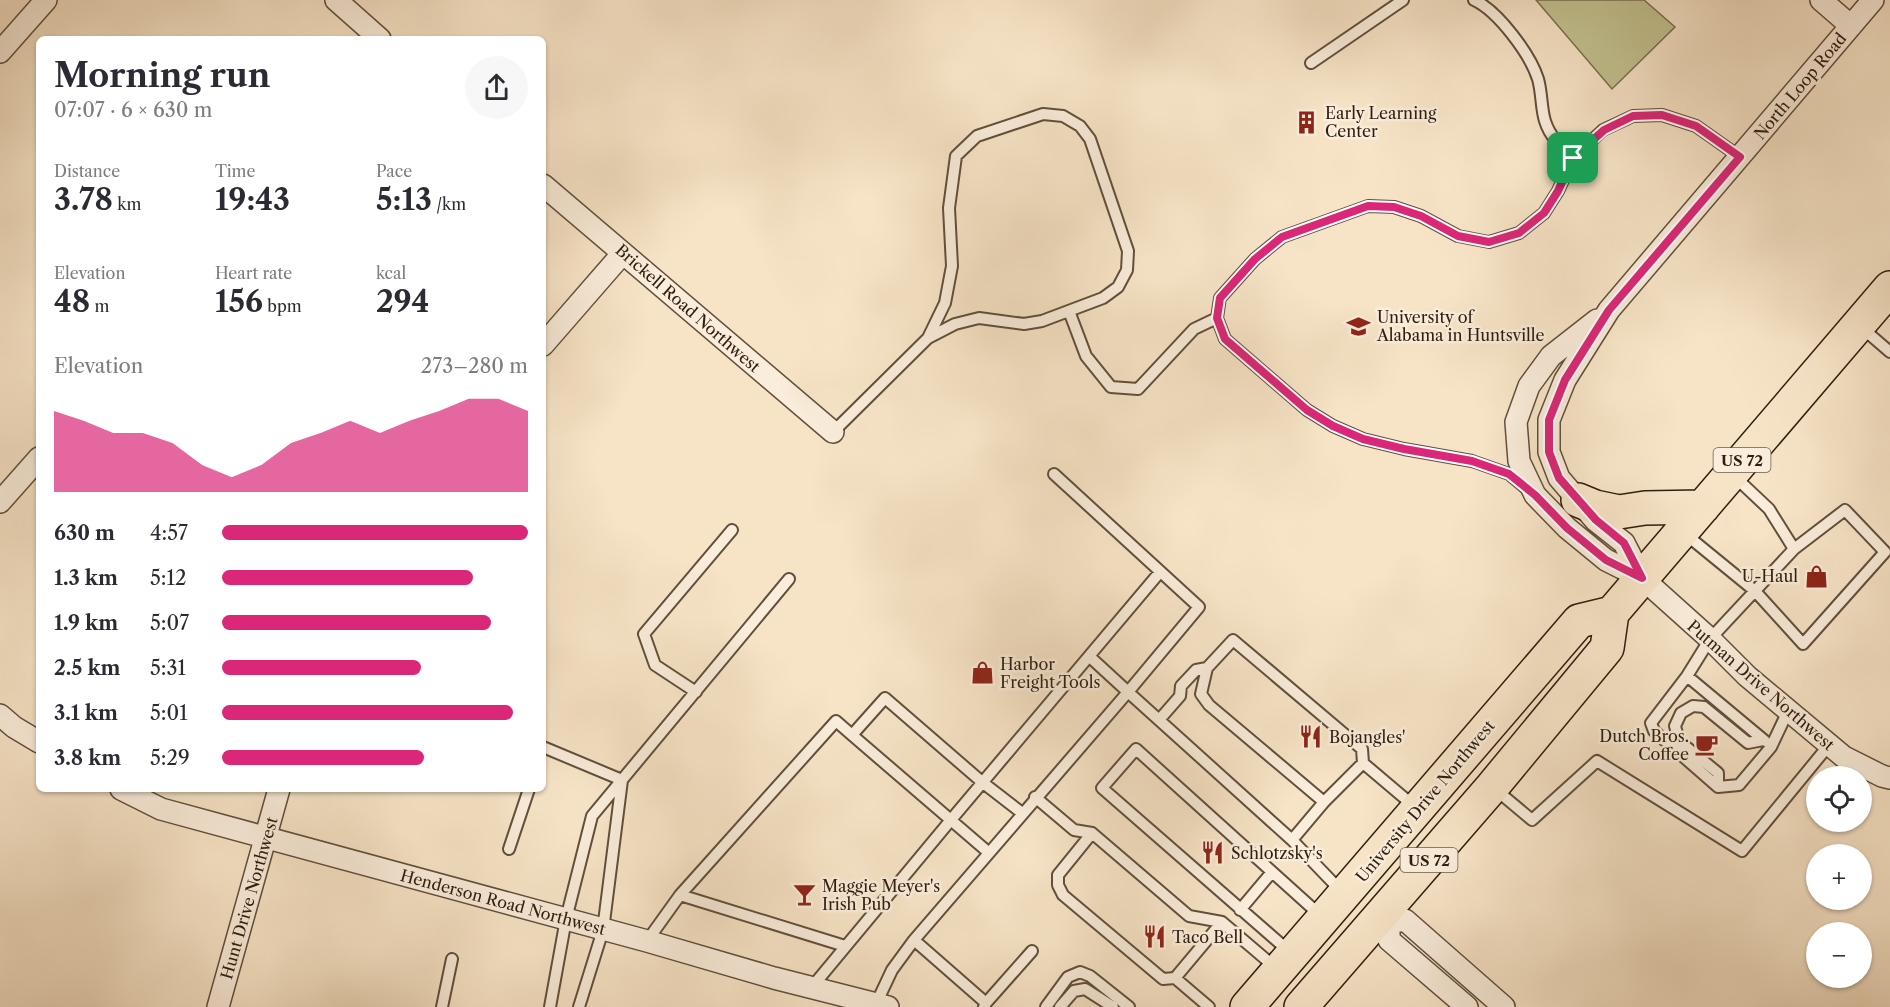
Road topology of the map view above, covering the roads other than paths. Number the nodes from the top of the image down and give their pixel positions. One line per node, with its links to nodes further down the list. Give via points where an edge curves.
1 (46, 0): 9 (street)
2 (336, 0): 8 (street)
3 (1403, 0): 10 (lane)
4 (1474, 0): 12 (lane, via 1503,23 1526,56 1538,79 1545,121 1556,144)
5 (1821, 0): 7 (street)
6 (1873, 0): 7 (street, North Loop Road)
7 (1851, 26): 11 (street, North Loop Road)
8 (377, 36)
9 (0, 52)
10 (1311, 63)
11 (1740, 157): 12 (lane, via 1696,126 1662,115 1633,116 1613,125); 17 (street, North Loop Road)
12 (1573, 158): 19 (lane, via 1544,213 1519,233 1489,242 1458,236 1394,207 1368,206 1282,237 1255,259 1220,298)
13 (546, 187): 14 (street, Brickell Road Northwest)
14 (623, 253): 22 (street); 24 (street, Brickell Road Northwest)
15 (1890, 277): 20 (highway)
16 (1890, 288): 20 (highway, US 72)
17 (1609, 310): 28 (street, North Loop Road, via 1551,356 1529,386 1516,422 1519,461); 29 (street, North Loop Road, via 1565,380 1549,420 1549,452 1559,478)
18 (1069, 311): 19 (lane, via 1086,356 1111,387 1138,389 1194,329); 21 (lane, via 1024,324 979,318 955,324); 21 (lane, via 1103,298 1118,287 1128,270 1128,251 1090,139 1080,126 1063,116 1043,114 977,136 956,156 949,208 952,266 945,303)
19 (1217, 318): 28 (lane, via 1225,339 1307,410 1333,426 1363,439 1472,461 1509,474)
20 (1851, 334): 23 (lane); 27 (highway, US 72)
21 (928, 338): 24 (lane)
22 (546, 342)
23 (1890, 352)
24 (833, 432)
25 (36, 461): 30 (street)
26 (1054, 474): 35 (lane)
27 (1731, 474): 31 (highway, US 72); 34 (lane, via 1769,509)
28 (1535, 495): 36 (street, North Loop Road, via 1606,560)
29 (1578, 500): 31 (highway, via 1619,512); 36 (street, North Loop Road, via 1624,543)
30 (0, 502)
31 (1703, 507): 33 (highway, US 72)
32 (732, 530): 44 (lane, via 645,634 655,664)
33 (1682, 531): 36 (highway, US 72); 38 (lane)
34 (1794, 549): 38 (lane); 38 (lane, via 1845,510 1885,552 1803,644)
35 (1160, 572): 41 (lane); 45 (lane, via 1199,607)
36 (1642, 578): 39 (highway, US 72); 40 (street, Putman Drive Northwest)
37 (789, 579): 44 (lane)
38 (1755, 591): 40 (lane)
39 (1612, 612): 60 (highway, US 72, via 1607,648); 67 (highway, University Drive Northwest / US 72, via 1579,621)
40 (1710, 639): 43 (lane); 48 (street, Putman Drive Northwest)
41 (1090, 657): 45 (lane); 59 (lane)
42 (1207, 668): 46 (lane); 47 (lane, via 1196,670 1181,686); 56 (lane, via 1233,640 1362,749)
43 (1687, 676): 53 (lane); 61 (lane, via 1651,723 1654,731)
44 (696, 692): 58 (lane)
45 (1128, 692): 50 (lane); 65 (lane)
46 (1201, 694): 47 (lane); 66 (lane)
47 (1180, 696): 50 (lane)
48 (1788, 711): 53 (lane); 54 (street, Putman Drive Northwest)
49 (0, 715): 52 (street)
50 (1159, 720): 72 (lane)
51 (852, 735): 59 (lane, via 885,698); 69 (lane); 77 (lane, via 836,721)
52 (36, 740)
53 (1767, 743): 61 (lane, via 1739,785); 61 (lane, via 1748,743 1704,707 1694,706 1681,713 1675,726 1679,741 1718,773)
54 (1829, 745): 57 (street, Putman Drive Northwest, via 1844,757); 60 (lane, via 1742,850 1597,761 1532,820)
55 (546, 748): 58 (lane)
56 (1363, 763): 66 (lane); 67 (lane)
57 (1890, 778)
58 (622, 780): 80 (lane, via 592,816); 83 (lane)
59 (982, 783): 68 (lane); 69 (lane)
60 (1492, 787): 81 (highway, US 72)
61 (1718, 787)
62 (127, 792): 71 (street, Henderson Road Northwest, via 160,809)
63 (278, 792): 71 (street, Hunt Drive Northwest)
64 (528, 792): 74 (lane)
65 (1035, 797): 68 (lane); 70 (lane, via 1074,830)
66 (1324, 802): 72 (lane)
67 (1417, 809): 73 (highway, University Drive Northwest / US 72)
68 (1022, 813): 75 (lane)
69 (950, 821): 75 (lane); 86 (lane)
70 (1092, 833): 82 (lane, via 1188,916); 91 (lane, via 1058,875 1063,895 1162,979)
71 (266, 837): 80 (street, Henderson Road Northwest); 95 (street, Hunt Drive Northwest)
72 (1292, 840): 78 (lane)
73 (1389, 844): 78 (highway, University Drive Northwest / US 72); 81 (highway, via 1392,869 1371,901)
74 (509, 849)
75 (988, 852): 84 (lane)
76 (1272, 872): 78 (lane); 79 (lane); 79 (lane, via 1136,749 1102,788)
77 (680, 895): 85 (lane); 86 (lane)
78 (1334, 906): 89 (highway, University Drive Northwest / US 72); 90 (highway, via 1353,908 1353,915 1337,935)
79 (1240, 910): 89 (lane)
80 (566, 919): 83 (street, Henderson Road Northwest); 97 (lane)
81 (1384, 919): 90 (highway, US 72); 106 (street, via 1389,940); 107 (street, via 1406,920)
82 (1222, 922): 89 (lane); 91 (lane)
83 (603, 930): 85 (street, Henderson Road Northwest); 98 (lane)
84 (914, 940): 93 (lane, via 892,970); 94 (lane)
85 (647, 941): 92 (street, Henderson Road Northwest)
86 (845, 946): 92 (lane)
87 (1032, 951): 94 (lane)
88 (452, 959): 96 (lane)
89 (1285, 962): 104 (highway, University Drive Northwest / US 72)
90 (1338, 965): 105 (highway, US 72)
91 (1175, 978): 103 (lane)
92 (812, 987): 93 (street, Henderson Road Northwest)
93 (882, 1005)
94 (985, 1005)
95 (218, 1007)
96 (442, 1007)
97 (550, 1007)
98 (579, 1007)
99 (1046, 1007): 102 (lane, via 1068,977 1080,972)
100 (1060, 1007): 101 (lane, via 1074,991 1085,989)
101 (1113, 1007)
102 (1129, 1007)
103 (1209, 1007)
104 (1247, 1007)
105 (1301, 1007)
106 (1467, 1007)
107 (1504, 1007)

